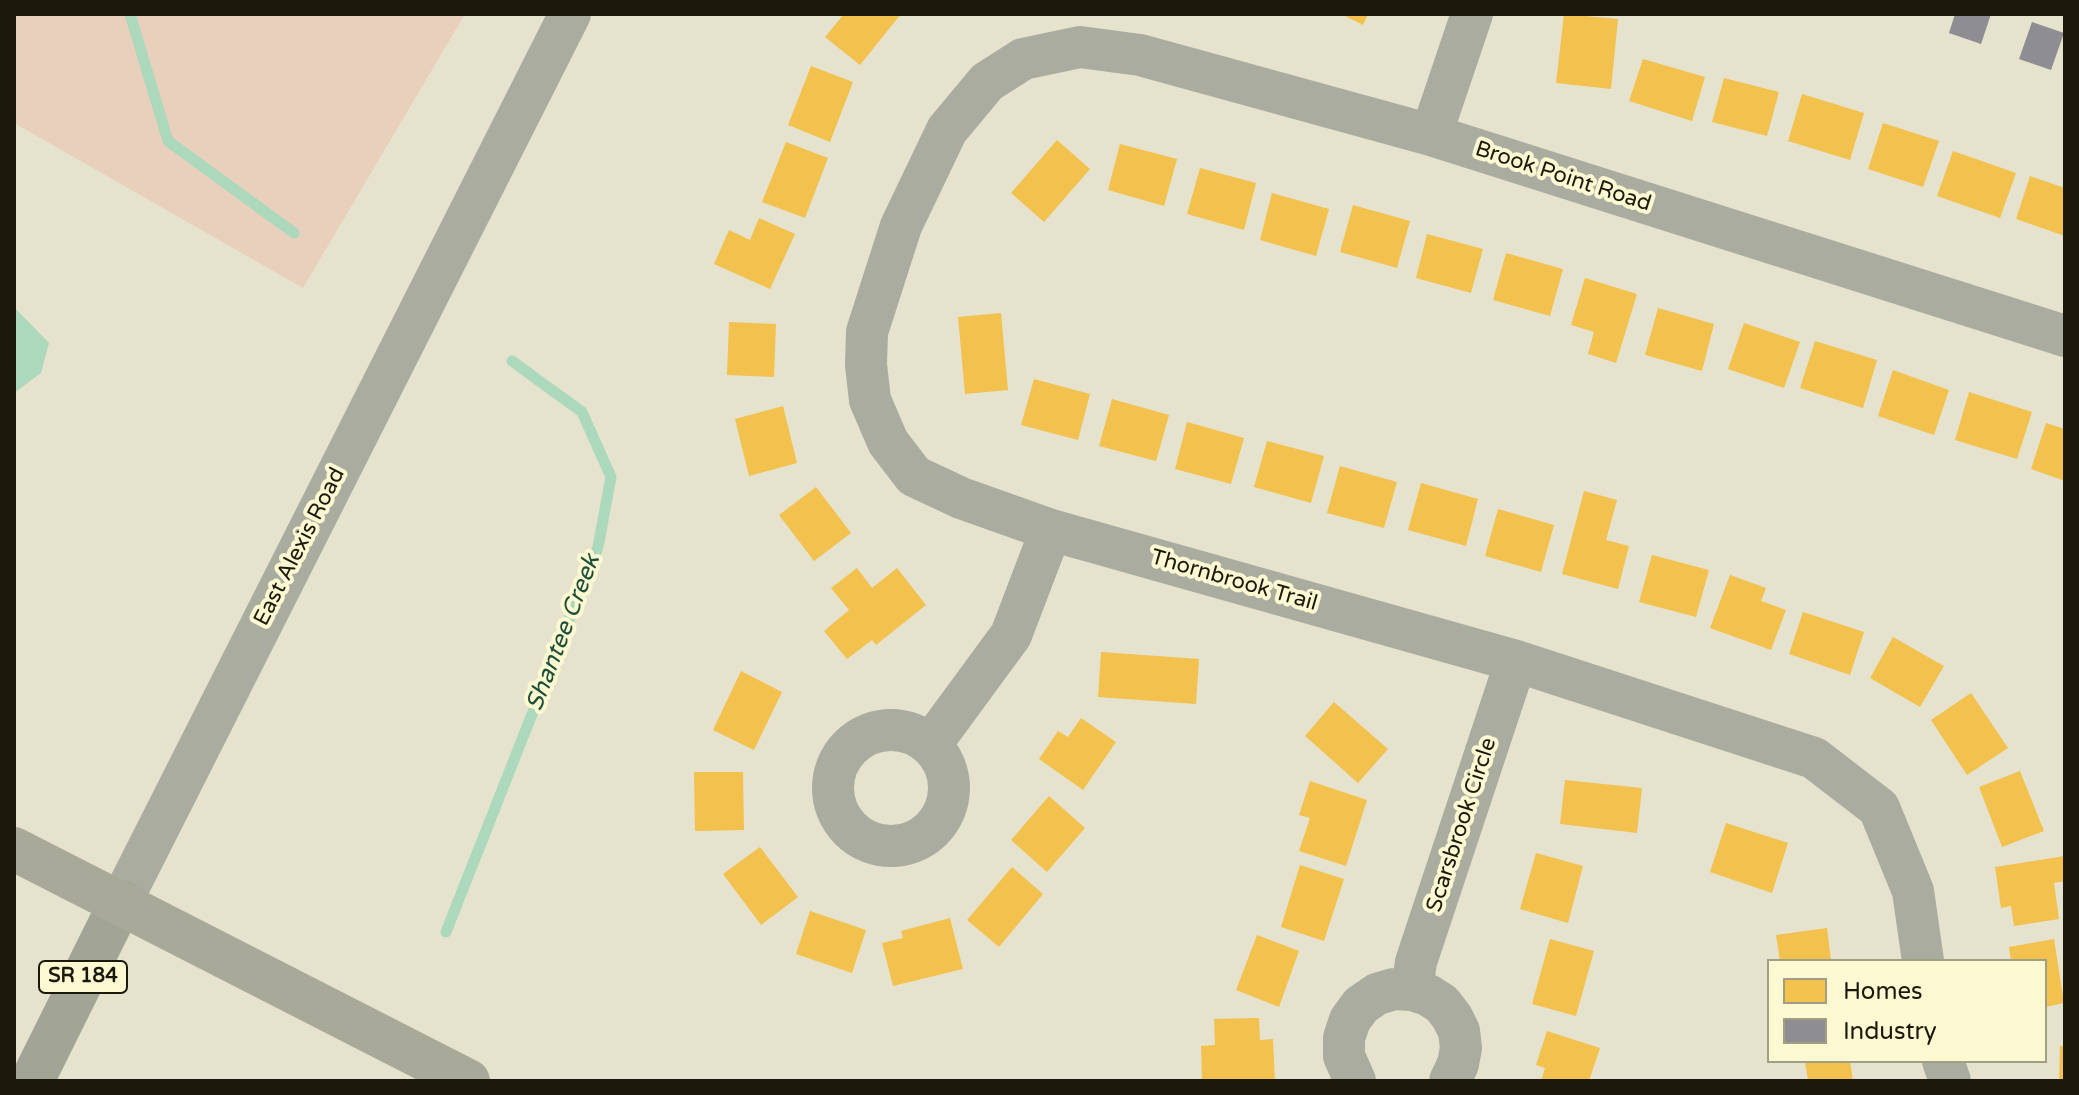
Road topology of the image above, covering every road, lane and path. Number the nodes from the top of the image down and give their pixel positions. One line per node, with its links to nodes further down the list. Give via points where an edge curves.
1 (570, 14): 10 (street, East Alexis Road)
2 (1472, 14): 4 (street)
3 (1054, 52): 4 (street, Brook Point Road, via 1080,47 1140,55); 6 (street, Thornbrook Trail, via 1023,59 987,82 947,130 901,226 867,332 866,365 870,400 888,442 914,476)
4 (1431, 135): 5 (street, Brook Point Road)
5 (2065, 336)
6 (1051, 530): 7 (street, Thornbrook Trail); 8 (street, via 1011,635)
7 (1516, 661): 11 (street, Thornbrook Trail, via 1814,758 1879,808 1913,891); 12 (street, Scarsbrook Circle, via 1416,962)
8 (931, 744)
9 (14, 849): 10 (highway)
10 (121, 902): 13 (main road, East Alexis Road / SR 184); 14 (highway)
11 (1923, 959)
12 (1412, 990): 15 (street, via 1377,994 1350,1020 1344,1056); 16 (street, via 1442,1004 1459,1031 1460,1056)
13 (38, 1067)
14 (468, 1081)
15 (1355, 1081)
16 (1450, 1081)

